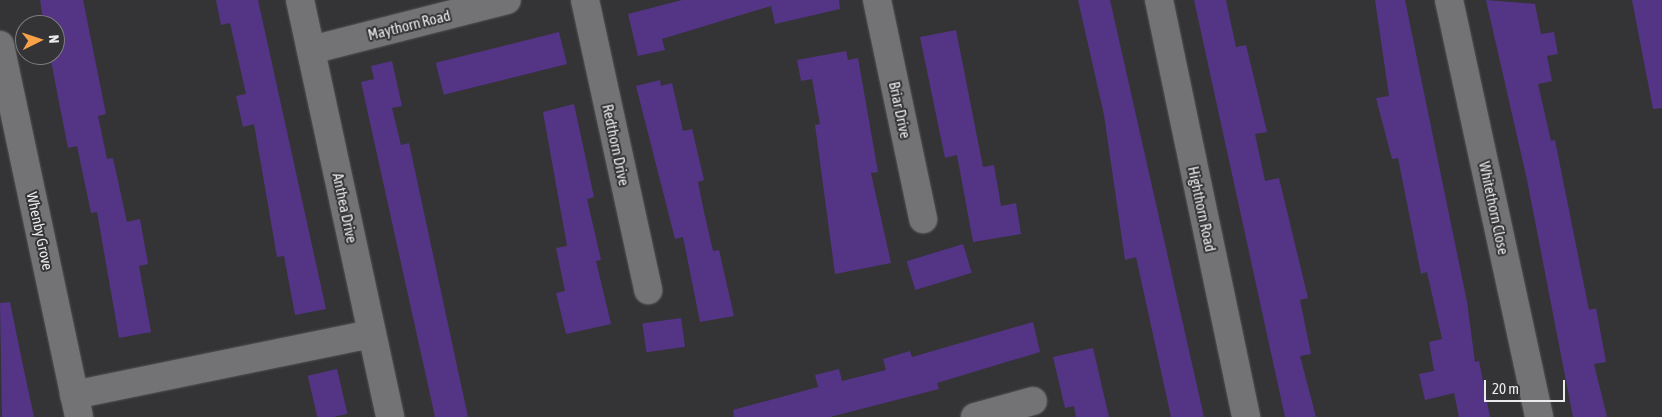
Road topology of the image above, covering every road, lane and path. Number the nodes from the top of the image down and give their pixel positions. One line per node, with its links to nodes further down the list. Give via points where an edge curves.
1 (300, 0): 8 (street, Anthea Drive)
2 (507, 0): 8 (street, Maythorn Road)
3 (585, 0): 10 (street, Redthorn Drive)
4 (877, 0): 9 (street, Briar Drive)
5 (1159, 0): 16 (street, Highthorn Road)
6 (1449, 0): 17 (street, Whitethorn Close)
7 (0, 46): 13 (street, Whenby Grove)
8 (311, 50): 11 (street, Anthea Drive)
9 (923, 219)
10 (648, 290)
11 (372, 334): 13 (street); 14 (street, Anthea Drive)
12 (1032, 400): 15 (street)
13 (76, 406)
14 (390, 417)
15 (975, 417)
16 (1246, 417)
17 (1539, 417)

